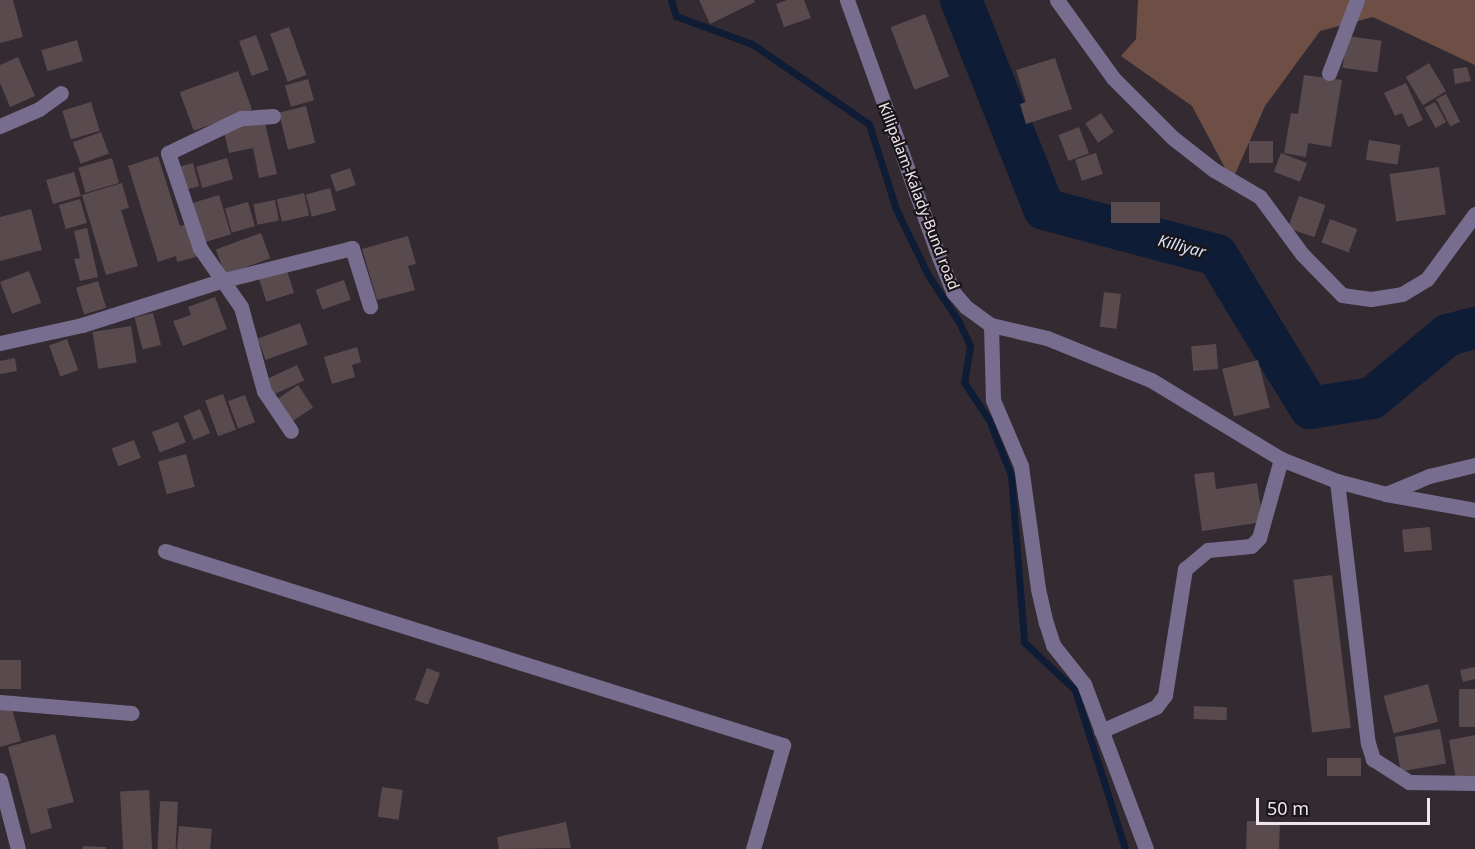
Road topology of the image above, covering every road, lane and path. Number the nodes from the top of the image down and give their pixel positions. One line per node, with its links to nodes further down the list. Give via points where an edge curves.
1 (847, 0): 11 (street, Killipalam-Kalady-Bund road, via 953,292)
2 (1057, 0): 8 (street, via 1113,78 1173,138 1215,171 1260,197 1302,254 1342,295 1371,298 1402,294 1427,279)
3 (1357, 0): 4 (street)
4 (1329, 73)
5 (61, 93): 7 (street, via 39,109)
6 (273, 116): 9 (street, via 241,118 168,153 200,248)
7 (0, 126)
8 (1475, 214)
9 (224, 280): 10 (street, via 352,248); 12 (street, via 82,325); 13 (street, via 241,307 264,391)
10 (370, 306)
11 (991, 325): 14 (street, Killipalam-Kalady-Bund road, via 1047,338 1151,380); 22 (street, via 993,400 1021,466 1046,623 1053,645 1084,684)
12 (0, 343)
13 (291, 431)
14 (1281, 459): 16 (street, Killipalam-Kalady-Bund road); 22 (street, via 1259,538 1251,546 1208,550 1185,569 1165,695 1156,707)
15 (1475, 465): 17 (street, via 1429,476)
16 (1337, 481): 17 (street, Killipalam-Kalady-Bund road); 24 (street, via 1373,759 1409,782)
17 (1386, 494): 18 (street, Killipalam-Kalady-Bund road)
18 (1475, 510)
19 (165, 551): 26 (street, via 783,745)
20 (0, 702): 21 (street)
21 (132, 713)
22 (1101, 731): 27 (street)
23 (0, 780): 25 (street)
24 (1475, 783)
25 (18, 849)
26 (753, 849)
27 (1146, 849)

